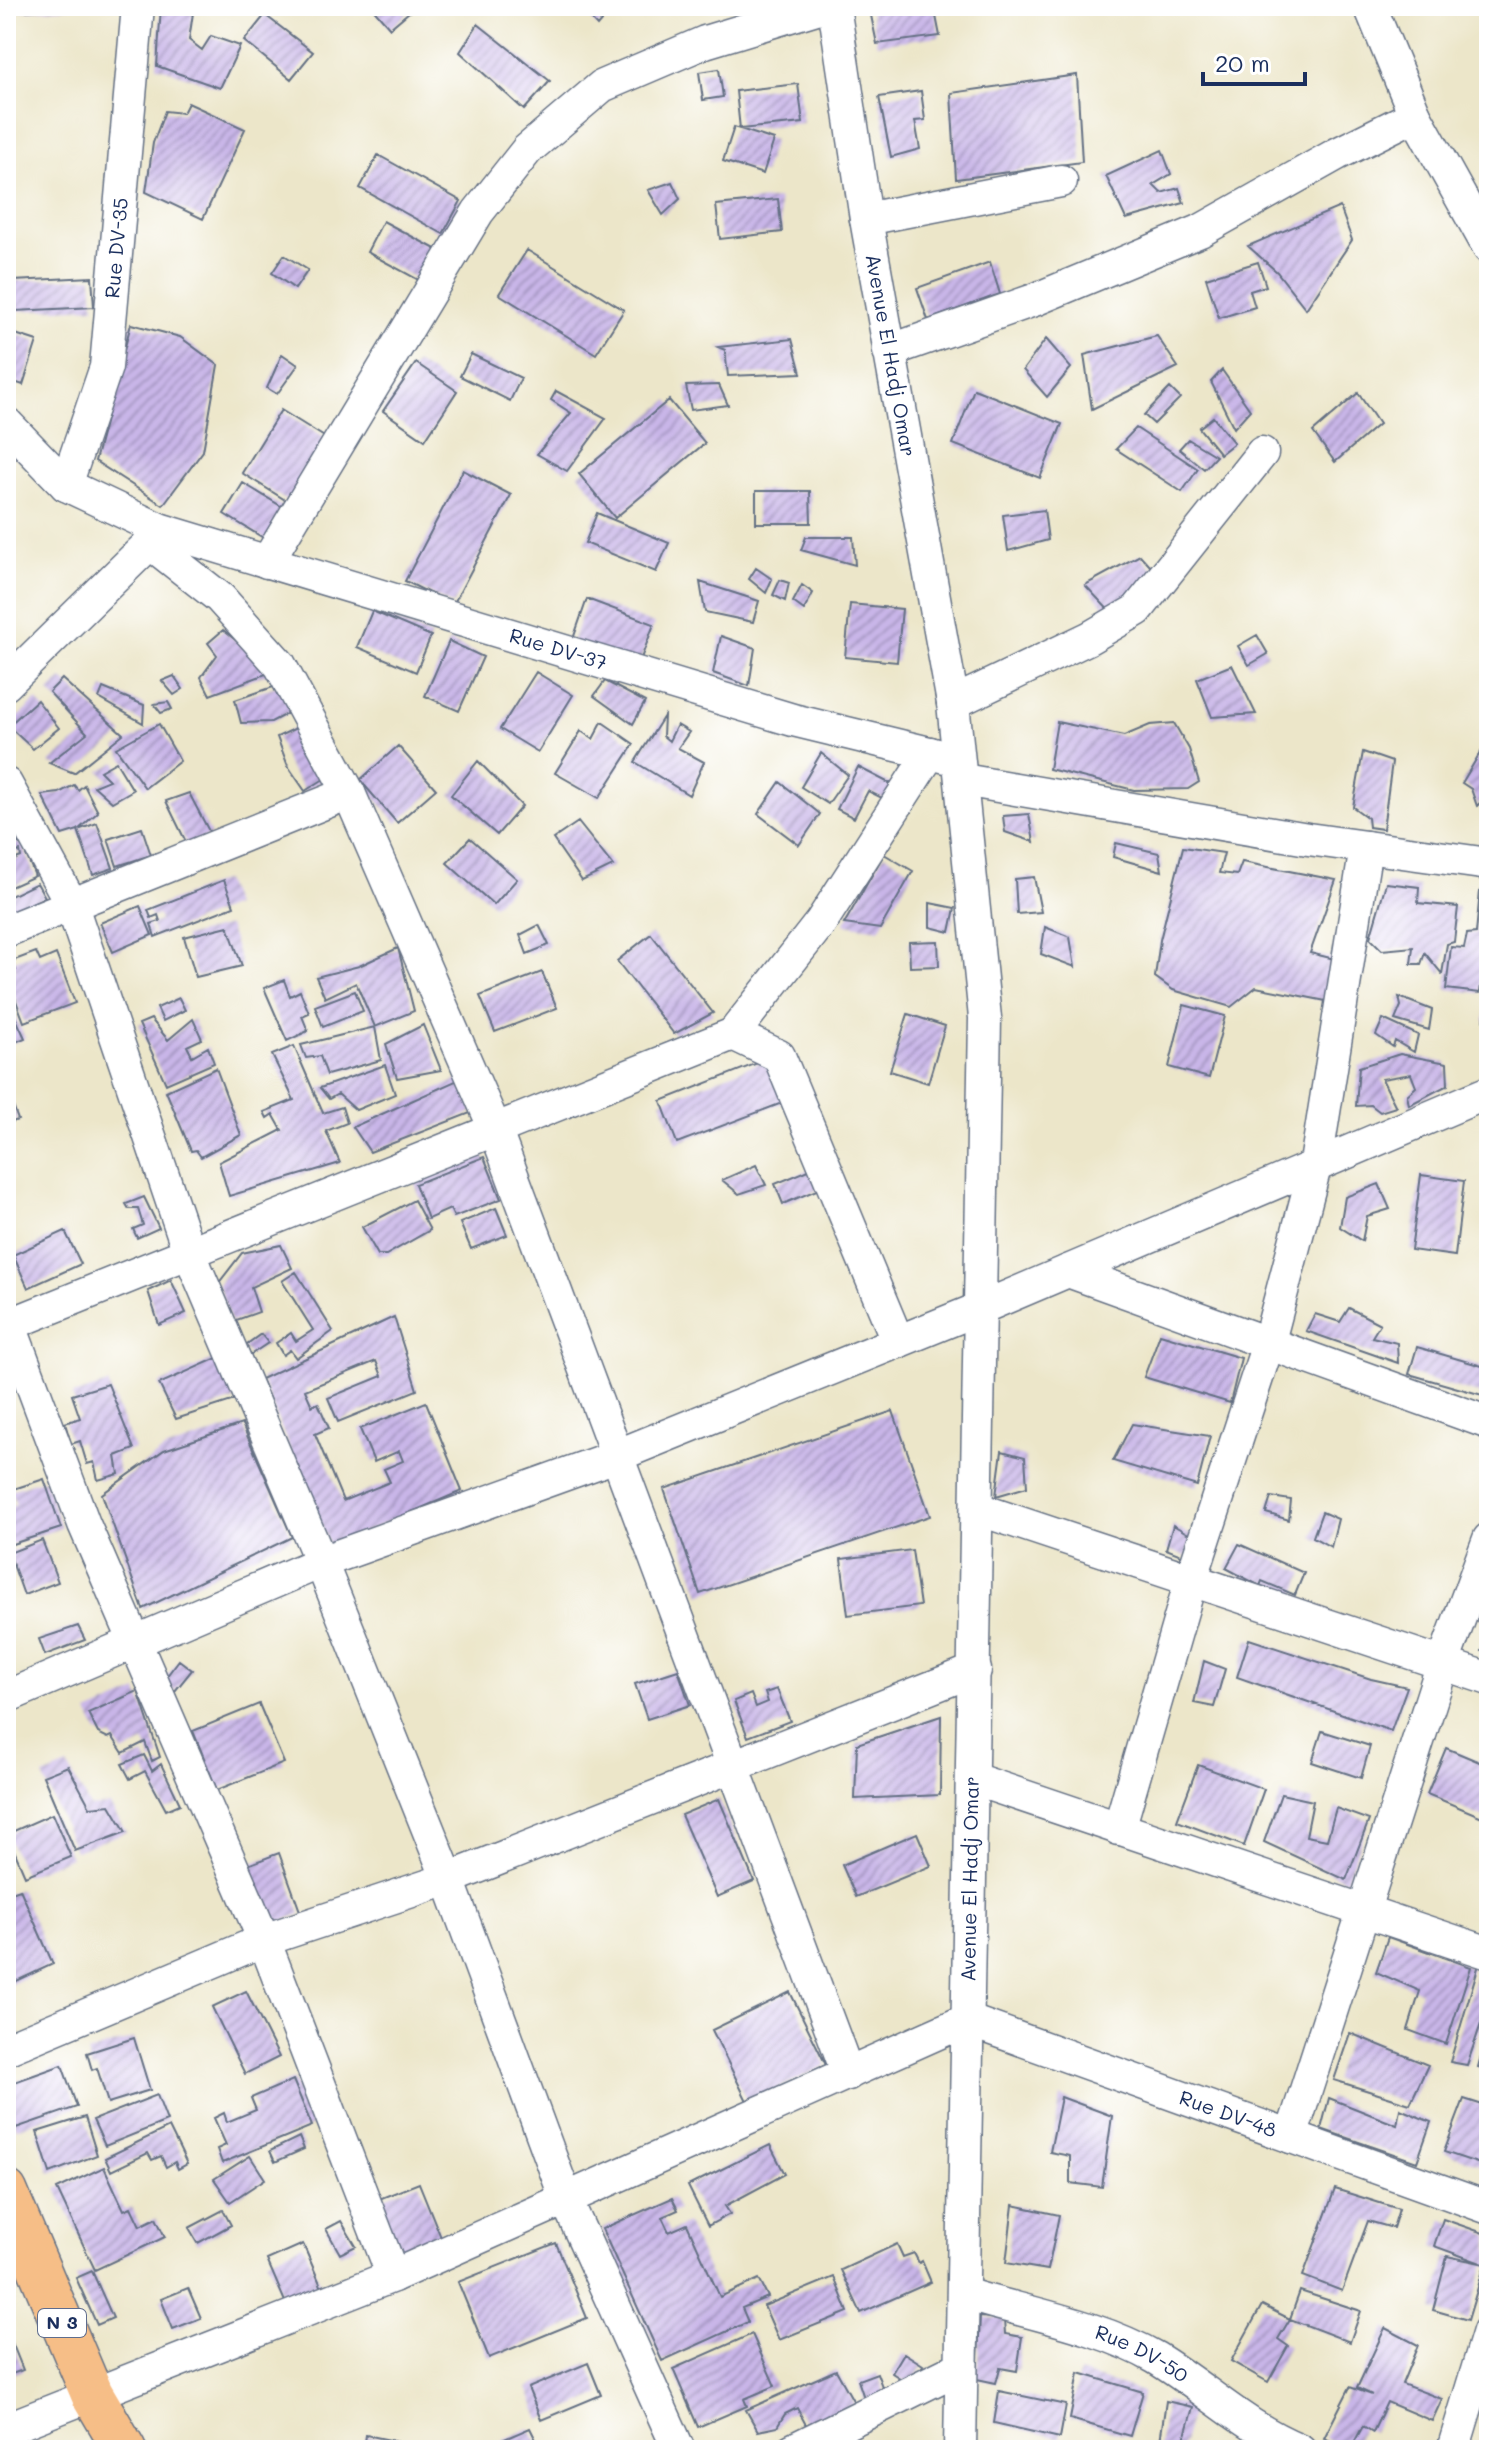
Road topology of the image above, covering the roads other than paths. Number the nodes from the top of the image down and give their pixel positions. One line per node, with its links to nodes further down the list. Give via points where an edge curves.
1 (138, 6): 12 (street, Rue DV-35, via 106,367)
2 (823, 6): 14 (street, via 705,42 602,86 527,150 478,212)
3 (834, 6): 7 (street, Avenue El Hadj Omar)
4 (1370, 6): 5 (street)
5 (1415, 115): 8 (street); 9 (street, via 1200,231 1034,300)
6 (1061, 181): 7 (street)
7 (866, 219): 9 (street, Avenue El Hadj Omar)
8 (1485, 232)
9 (889, 351): 16 (street, Avenue El Hadj Omar)
10 (6, 423): 12 (street)
11 (1262, 453): 16 (street, via 1137,610)
12 (66, 485): 13 (street)
13 (154, 536): 14 (street, Rue DV-37); 15 (street); 19 (street, via 280,665)
14 (267, 562): 17 (street, Rue DV-37)
15 (6, 684)
16 (953, 703): 17 (street, Avenue El Hadj Omar)
17 (950, 765): 20 (street, Rue DV-37); 24 (street); 30 (street, Avenue El Hadj Omar, via 985,1018)
18 (6, 784): 22 (street)
19 (349, 793): 22 (street); 26 (street)
20 (1366, 847): 21 (street, Rue DV-37); 27 (street)
21 (1489, 864)
22 (71, 903): 23 (street); 28 (street)
23 (6, 931)
24 (733, 1034): 26 (street); 33 (street, via 779,1056)
25 (1489, 1092): 27 (street)
26 (495, 1129): 28 (street); 35 (street)
27 (1316, 1163): 29 (street); 32 (street)
28 (189, 1252): 31 (street); 38 (street)
29 (1068, 1271): 30 (street); 32 (street)
30 (981, 1308): 33 (street); 36 (street, Avenue El Hadj Omar)
31 (7, 1322): 40 (street)
32 (1269, 1341): 34 (street); 39 (street)
33 (898, 1342): 35 (street)
34 (1489, 1423)
35 (616, 1456): 38 (street); 45 (street)
36 (978, 1509): 39 (street); 42 (street, Avenue El Hadj Omar)
37 (1489, 1539): 41 (street)
38 (321, 1562): 40 (street); 48 (street)
39 (1191, 1580): 41 (street); 47 (street)
40 (135, 1642): 44 (street); 50 (street)
41 (1443, 1663): 43 (street); 49 (street)
42 (975, 1670): 45 (street); 46 (street, Avenue El Hadj Omar)
43 (1489, 1679)
44 (6, 1697)
45 (734, 1766): 48 (street); 54 (street)
46 (973, 1779): 47 (street); 52 (street, Avenue El Hadj Omar)
47 (1119, 1829): 49 (street)
48 (448, 1879): 50 (street); 57 (street)
49 (1363, 1910): 51 (street); 55 (street)
50 (264, 1940): 53 (street); 59 (street)
51 (1489, 1953)
52 (967, 2020): 54 (street); 55 (street, Rue DV-48); 60 (street, Avenue El Hadj Omar)
53 (6, 2049)
54 (848, 2074): 57 (street)
55 (1291, 2137): 58 (street, Rue DV-48)
56 (6, 2191): 63 (main road, N 3)
57 (566, 2199): 59 (street); 66 (street)
58 (1489, 2208)
59 (393, 2276): 63 (street)
60 (964, 2294): 62 (street, Avenue El Hadj Omar); 69 (street, Rue DV-50, via 1117,2340 1156,2359 1232,2414)
61 (1489, 2331): 70 (street)
62 (961, 2367): 67 (street); 68 (street, Avenue El Hadj Omar)
63 (92, 2394): 64 (street); 65 (main road, N 3)
64 (6, 2429)
65 (125, 2450)
66 (679, 2450)
67 (792, 2450)
68 (960, 2450)
69 (1300, 2450)
70 (1453, 2450)

